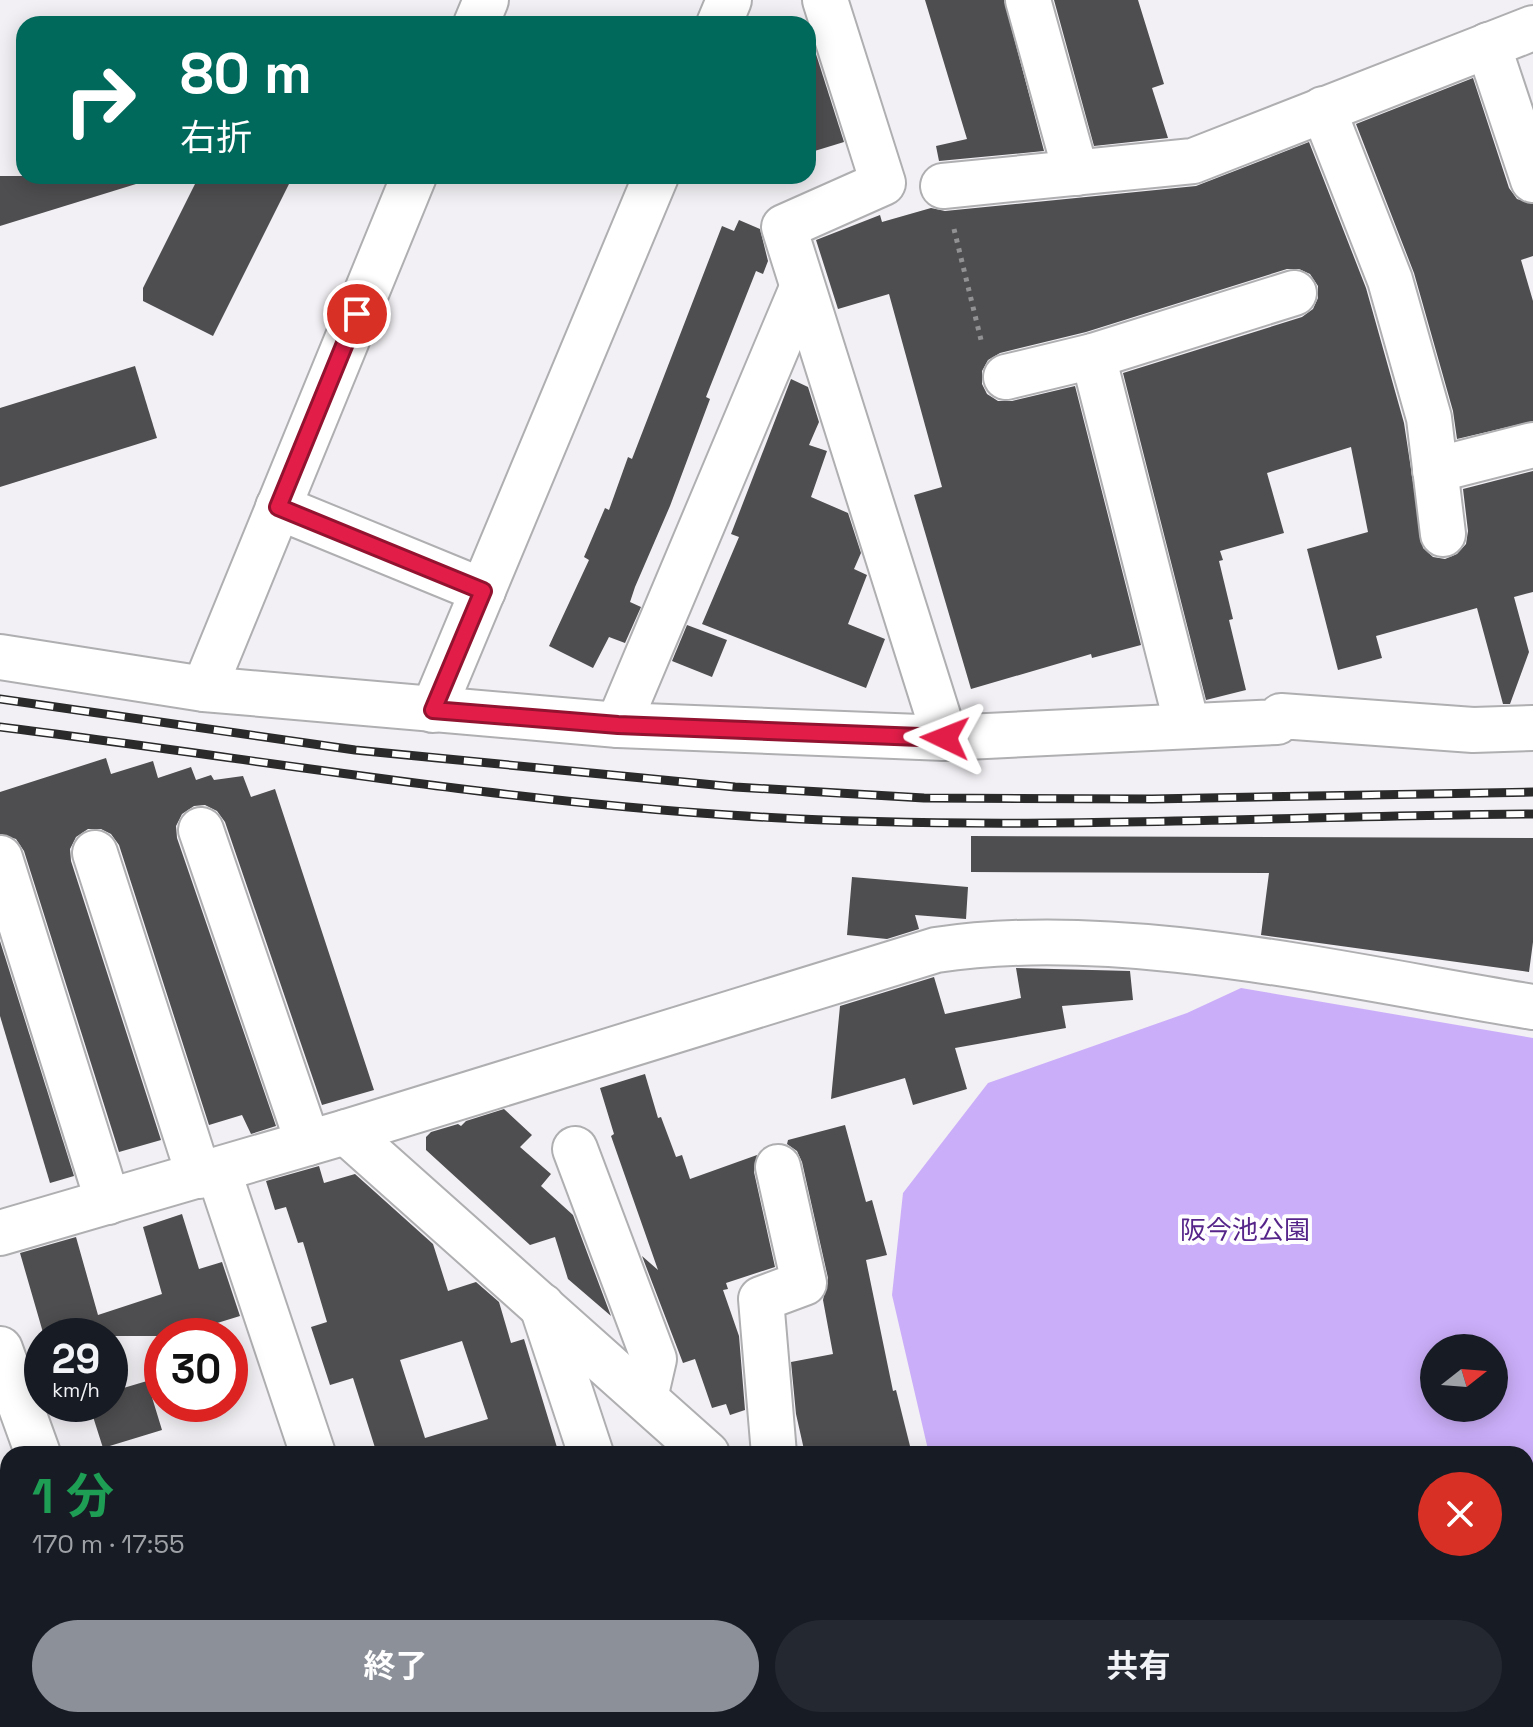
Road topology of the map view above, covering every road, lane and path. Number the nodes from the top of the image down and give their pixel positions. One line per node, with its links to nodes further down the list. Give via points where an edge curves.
1 (825, 0): 11 (street, via 883,183 784,227)
2 (1028, 0): 6 (street)
3 (1533, 28): 4 (street)
4 (1488, 45): 5 (street); 7 (street)
5 (1323, 109): 6 (street, via 1193,161); 16 (street, via 1390,280 1429,418)
6 (1076, 173): 10 (street)
7 (1533, 180)
8 (411, 184): 17 (street)
9 (653, 184): 19 (street)
10 (943, 186): 14 (path, via 990,376)
11 (802, 288): 23 (street); 26 (street)
12 (1294, 293): 13 (street)
13 (1093, 356): 14 (street); 24 (street)
14 (1006, 377)
15 (1533, 445): 16 (street)
16 (1435, 470): 18 (street)
17 (278, 507): 19 (street); 21 (street)
18 (1443, 534)
19 (483, 591): 22 (street)
20 (0, 657): 21 (street)
21 (204, 689): 22 (street)
22 (433, 710): 23 (street)
23 (618, 725): 26 (street)
24 (1187, 725): 25 (street, via 1277,722 1281,716 1473,730); 26 (street)
25 (1533, 728)
26 (945, 738)
27 (201, 830): 31 (street)
28 (95, 853): 34 (street)
29 (0, 858): 35 (street)
30 (1533, 1007): 31 (street, via 1152,949 987,943 936,950)
31 (327, 1138): 34 (street); 37 (street)
32 (575, 1149): 39 (street, via 654,1359)
33 (778, 1167): 44 (street, via 804,1283 761,1299)
34 (208, 1173): 35 (street); 41 (street)
35 (108, 1202): 36 (street)
36 (0, 1233)
37 (541, 1304): 39 (street); 42 (street)
38 (0, 1349): 40 (street)
39 (645, 1398): 43 (street)
40 (35, 1446)
41 (310, 1446)
42 (588, 1446)
43 (698, 1446)
44 (773, 1446)

